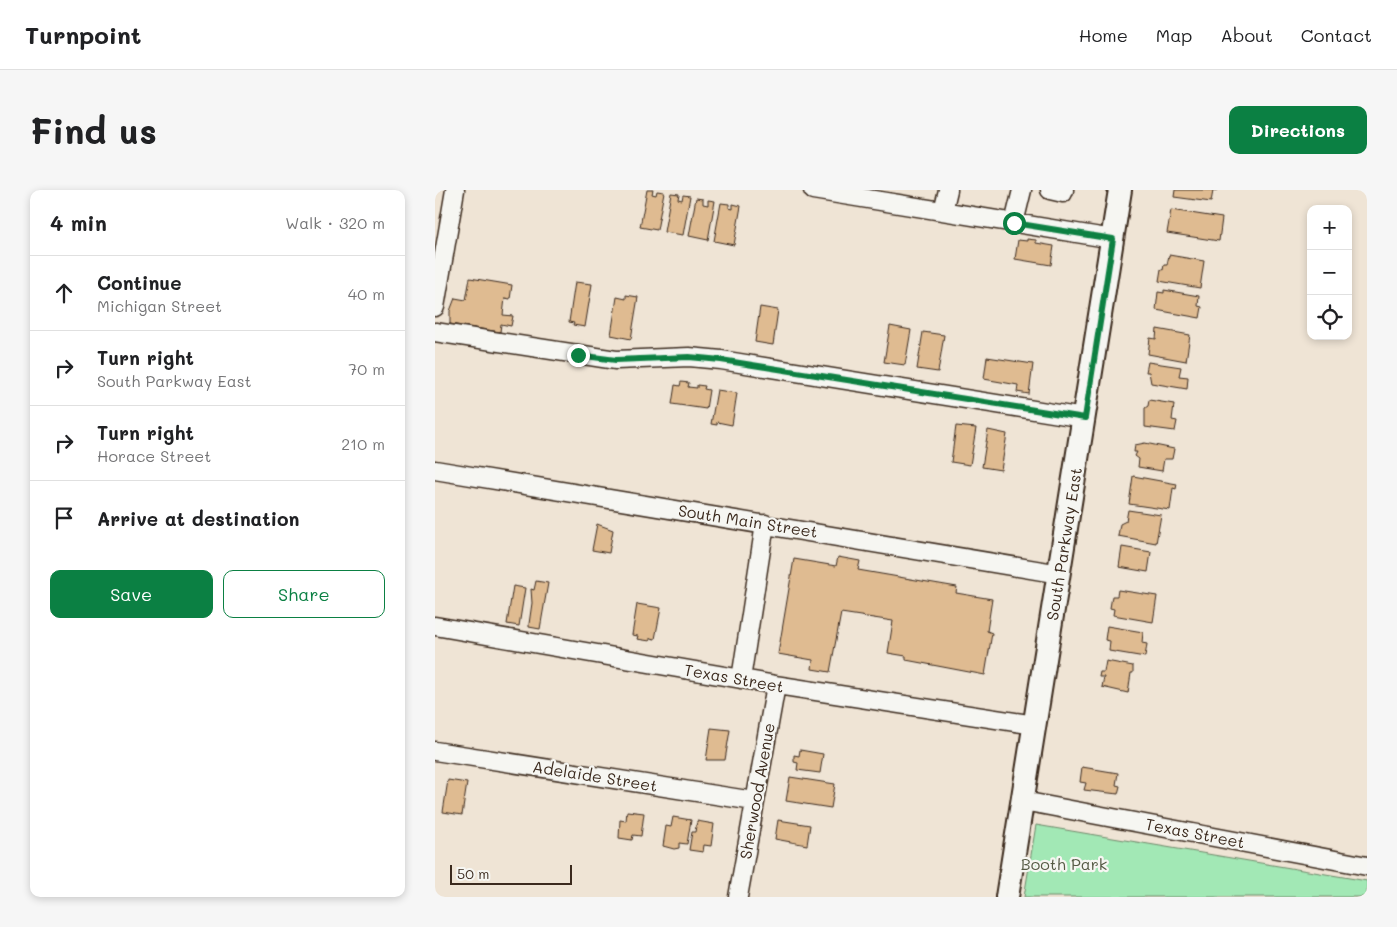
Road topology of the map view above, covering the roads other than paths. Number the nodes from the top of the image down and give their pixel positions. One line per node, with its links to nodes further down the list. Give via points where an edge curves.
1 (455, 190): 11 (street)
2 (813, 190): 8 (street)
3 (948, 190): 8 (street)
4 (1022, 190): 9 (street)
5 (1050, 190): 6 (street, via 1063,193)
6 (1064, 190)
7 (1121, 190): 10 (main road, South Parkway East)
8 (943, 211): 9 (street)
9 (1014, 223): 10 (street)
10 (1113, 239): 14 (main road, South Parkway East)
11 (437, 278): 12 (street)
12 (435, 307)
13 (435, 332): 14 (street, via 616,360 689,357 721,360)
14 (1085, 418): 17 (main road, South Parkway East)
15 (435, 470): 16 (street, South Main Street)
16 (765, 524): 17 (street, South Main Street); 19 (street)
17 (1060, 574): 21 (main road, South Parkway East)
18 (435, 626): 19 (street, Texas Street)
19 (741, 679): 20 (street, Texas Street)
20 (776, 685): 21 (street, Texas Street); 24 (street, Sherwood Avenue)
21 (1035, 725): 23 (main road, South Parkway East)
22 (435, 751): 24 (street, Adelaide Street)
23 (1023, 801): 25 (street, Texas Street); 27 (main road, South Parkway East)
24 (754, 802): 26 (street, Sherwood Avenue)
25 (1367, 866)
26 (738, 897)
27 (1007, 897)

